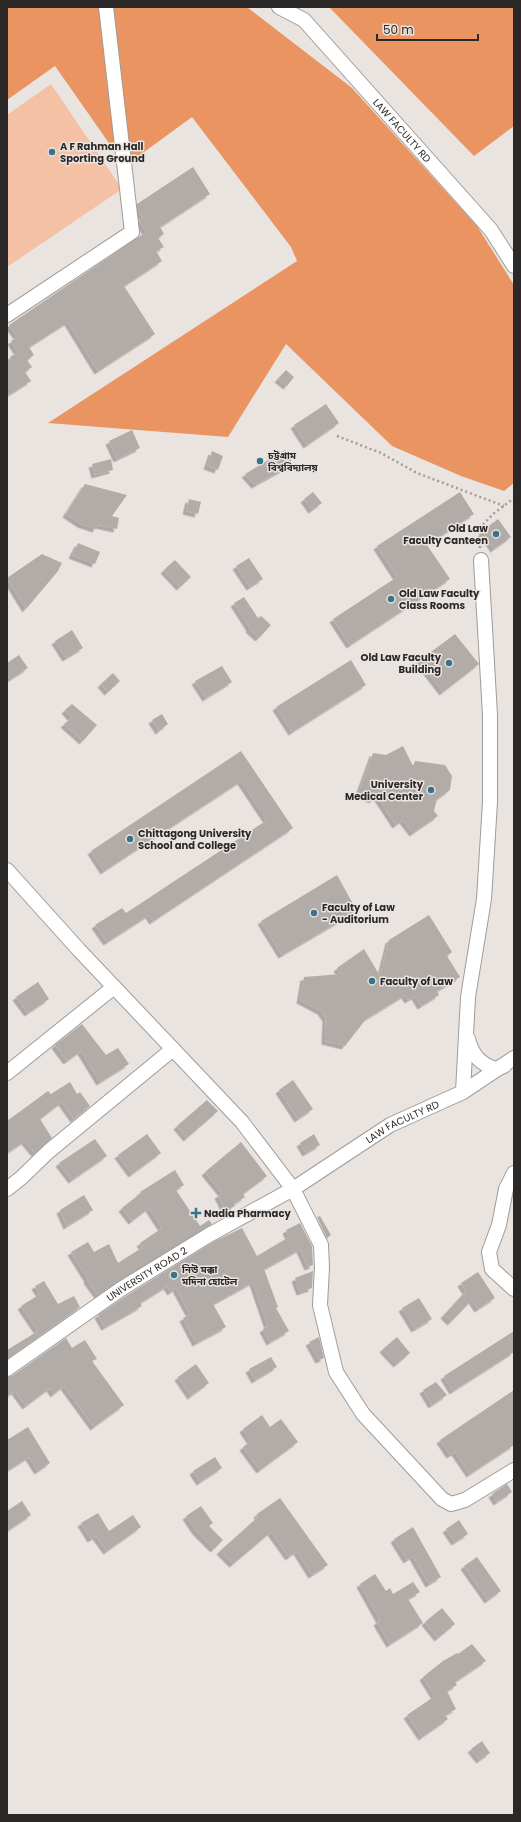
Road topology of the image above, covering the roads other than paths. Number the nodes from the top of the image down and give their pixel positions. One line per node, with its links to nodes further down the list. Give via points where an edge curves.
1 (106, 7): 4 (street, via 132,232)
2 (279, 7): 3 (street, LAW FACULTY RD, via 304,20 491,230)
3 (514, 266)
4 (7, 314)
5 (480, 560): 8 (street, via 490,714 490,802 484,900 468,997)
6 (7, 870): 7 (street)
7 (114, 987): 9 (street); 11 (street)
8 (466, 1029): 10 (street, via 472,1053 481,1063 496,1069); 12 (street)
9 (173, 1049): 14 (street); 15 (street, via 242,1122)
10 (509, 1062): 12 (street, LAW FACULTY RD)
11 (7, 1073)
12 (463, 1092): 15 (street, LAW FACULTY RD, via 390,1125)
13 (514, 1173): 16 (street, via 506,1188 499,1225 489,1252 492,1269)
14 (7, 1189)
15 (293, 1189): 17 (street, UNIVERSITY ROAD 2, via 209,1235 122,1289); 18 (street, via 321,1245 320,1305 336,1372 363,1414 442,1499 452,1504 465,1500)
16 (514, 1289)
17 (7, 1368)
18 (514, 1470)

